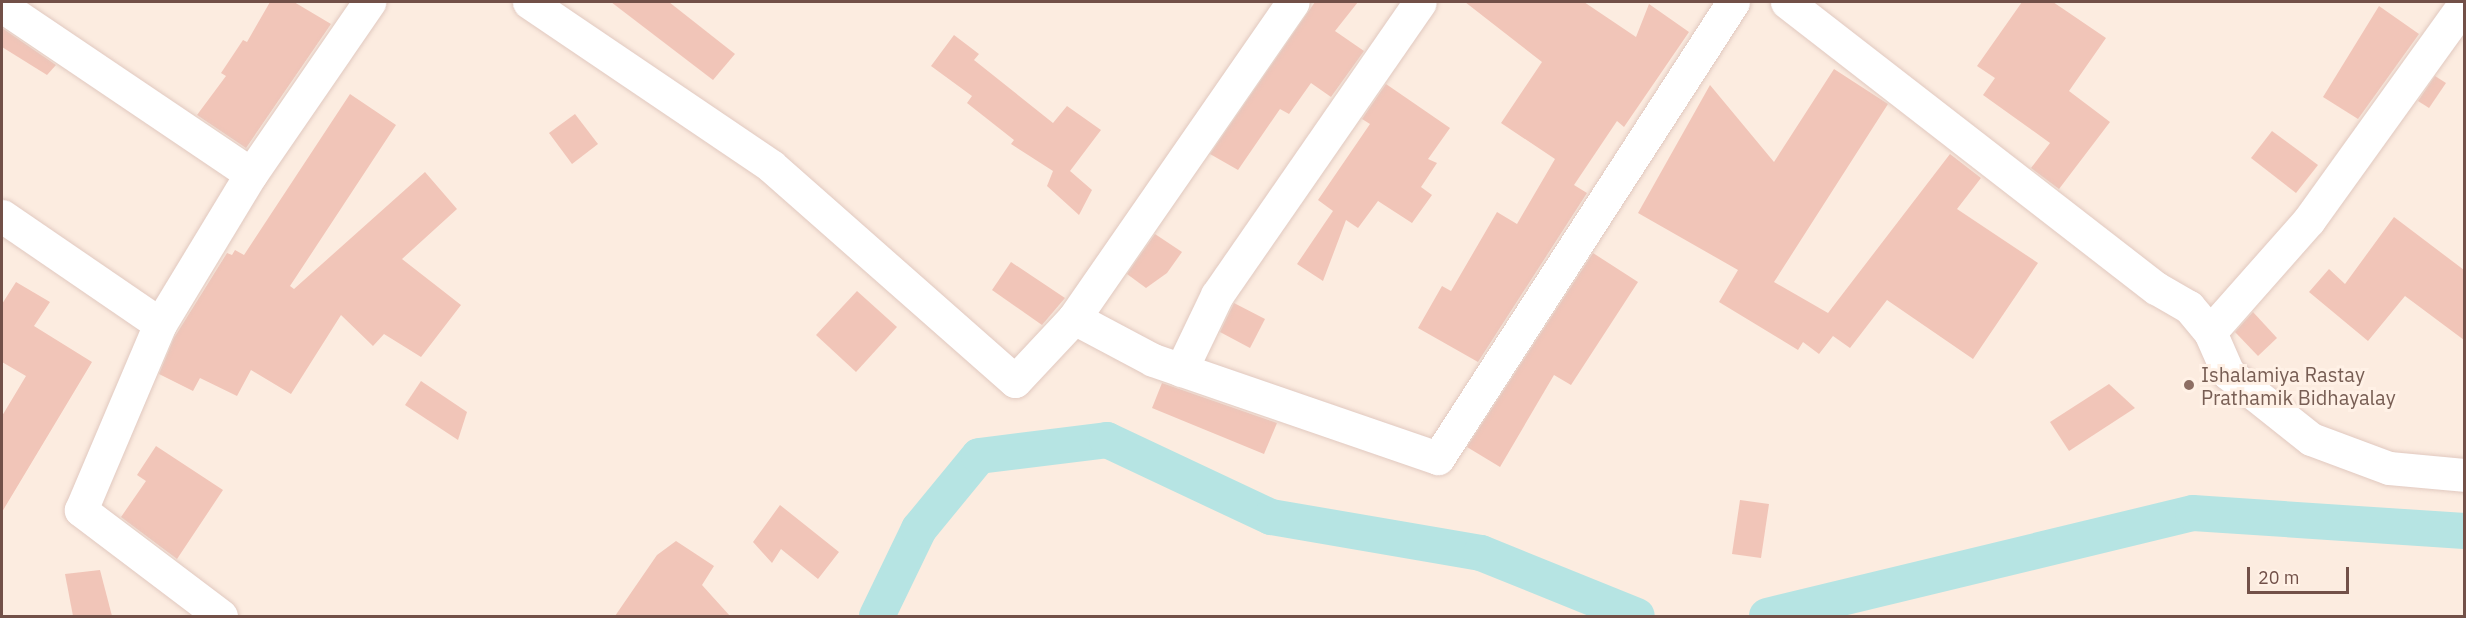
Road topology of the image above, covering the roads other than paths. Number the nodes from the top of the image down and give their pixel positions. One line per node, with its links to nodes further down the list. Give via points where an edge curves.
1 (369, 2): 9 (street)
2 (529, 2): 11 (street, via 771,166 1014,381)
3 (1293, 2): 11 (street)
4 (1419, 2): 14 (street, via 1217,295)
5 (1733, 2): 14 (street, via 1438,458)
6 (1787, 2): 13 (street, via 2156,288 2189,307)
7 (2464, 4): 13 (street, via 2309,220)
8 (2, 6): 9 (street)
9 (251, 174): 12 (street)
10 (2, 216): 12 (street)
11 (1074, 318): 14 (street, via 1153,360)
12 (160, 324): 16 (street, via 81,510)
13 (2210, 332): 15 (street, via 2228,373 2311,439 2389,468)
14 (1181, 370)
15 (2464, 475)
16 (221, 616)

